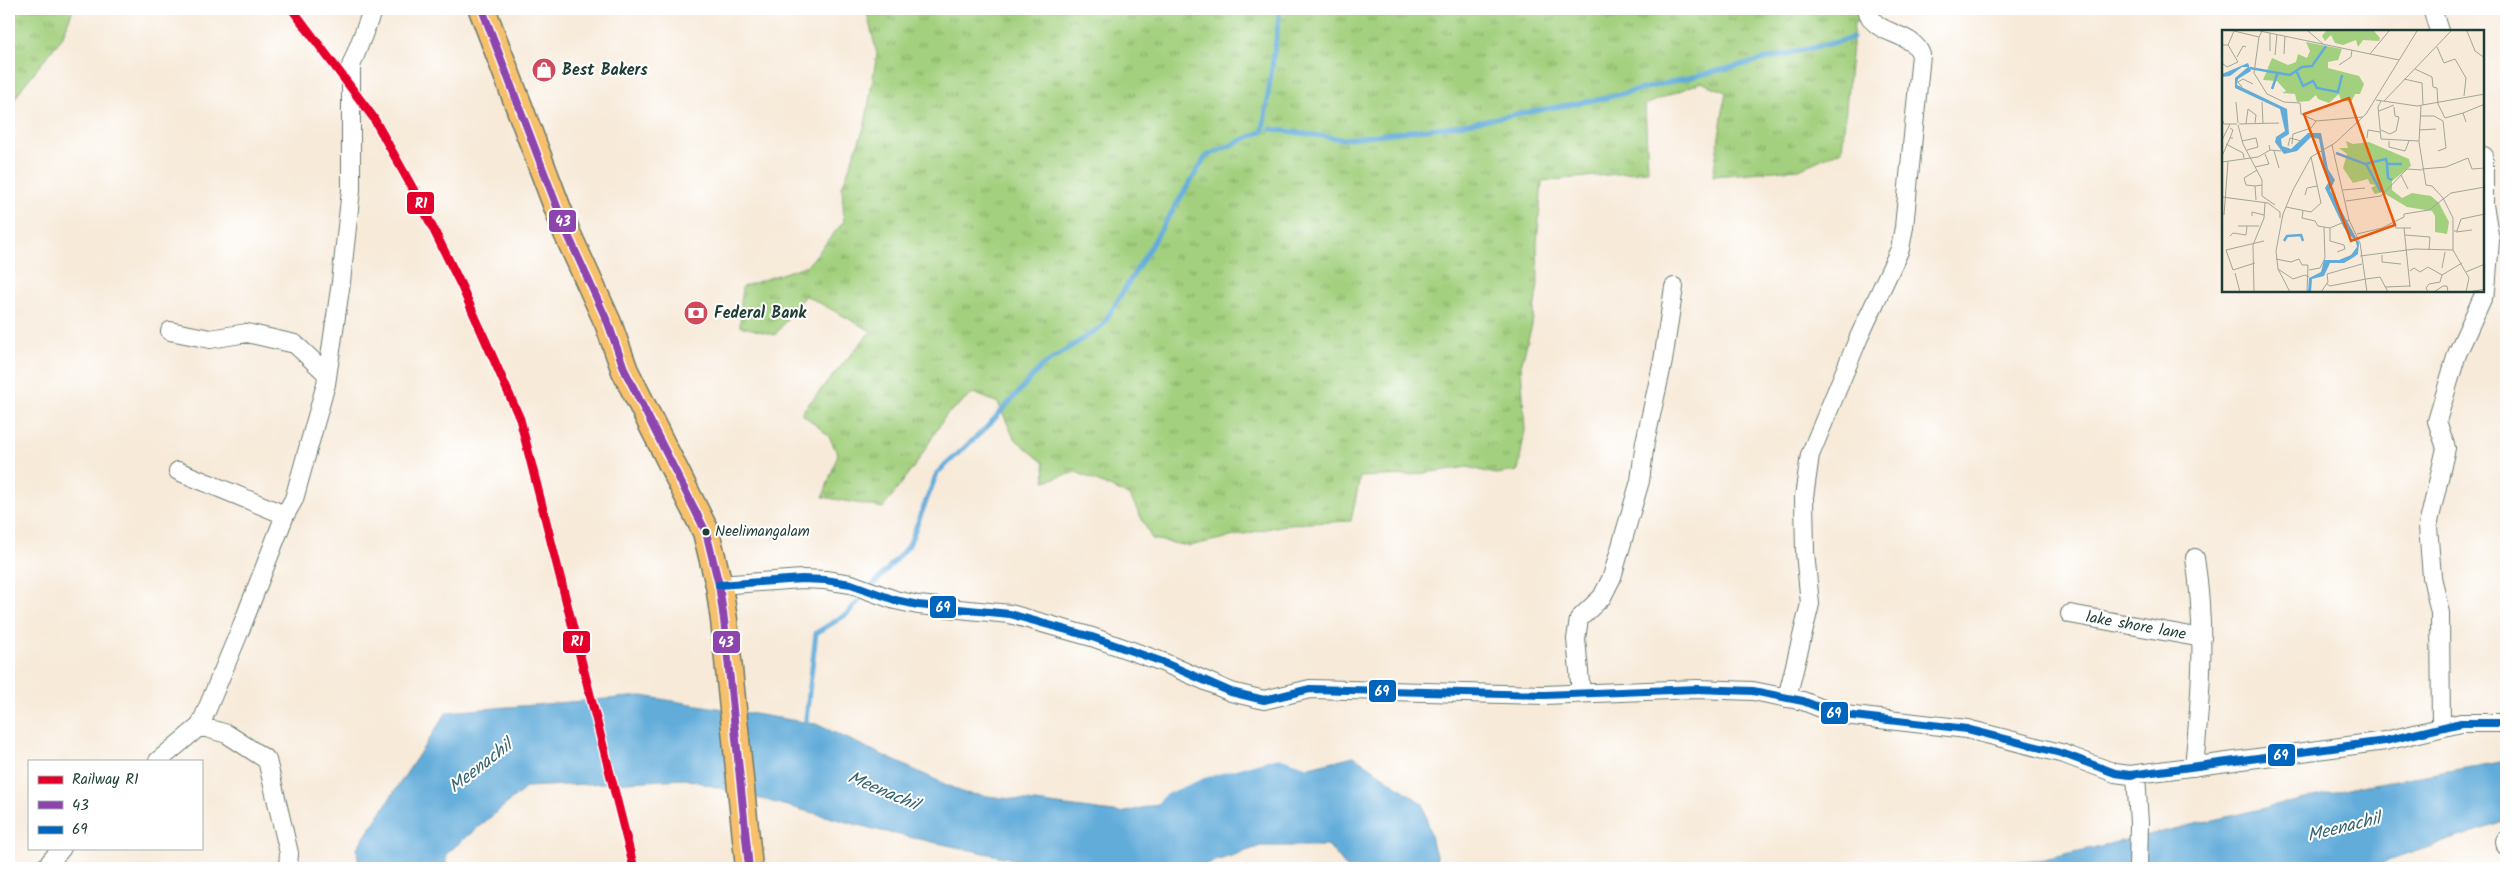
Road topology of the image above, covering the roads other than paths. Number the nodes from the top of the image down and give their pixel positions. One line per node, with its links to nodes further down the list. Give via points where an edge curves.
1 (373, 9): 9 (street, via 351,66 352,190)
2 (482, 9): 13 (main road, via 567,233 608,323 625,371 706,532)
3 (1866, 9): 17 (street, via 1870,20 1913,44 1921,56 1904,227 1900,249 1810,455 1804,497 1810,604)
4 (2432, 9): 5 (street)
5 (2439, 30)
6 (2485, 211): 20 (street, via 2490,240 2486,290 2457,354 2436,421 2446,448 2428,526 2432,577 2440,614)
7 (1674, 287): 16 (street, via 1663,360 1644,442 1640,481 1612,577 1602,597 1579,619 1576,640)
8 (170, 330): 9 (street, via 210,340 247,333 294,344)
9 (327, 374): 11 (street, via 294,499)
10 (178, 471): 11 (street)
11 (285, 515): 19 (street)
12 (2195, 558): 15 (street, lake shore lane, via 2202,602)
13 (719, 585): 16 (street, via 832,580 918,605 1010,614 1160,661 1230,692 1264,700 1310,689 1544,695); 27 (main road)
14 (2070, 614): 15 (street, lake shore lane)
15 (2202, 638): 22 (street, lake shore lane, via 2202,689)
16 (1581, 693): 17 (street, via 1726,689)
17 (1787, 698): 23 (street, via 1836,714 1967,729 2064,754 2115,773)
18 (2506, 723): 20 (street, via 2461,723)
19 (200, 726): 21 (street); 26 (street, via 226,734 267,760 289,852)
20 (2441, 728): 22 (street, via 2385,741)
21 (159, 760)
22 (2194, 766): 23 (street)
23 (2136, 775): 28 (street)
24 (60, 850): 25 (street)
25 (45, 868)
26 (288, 868)
27 (749, 868)
28 (2138, 868)

